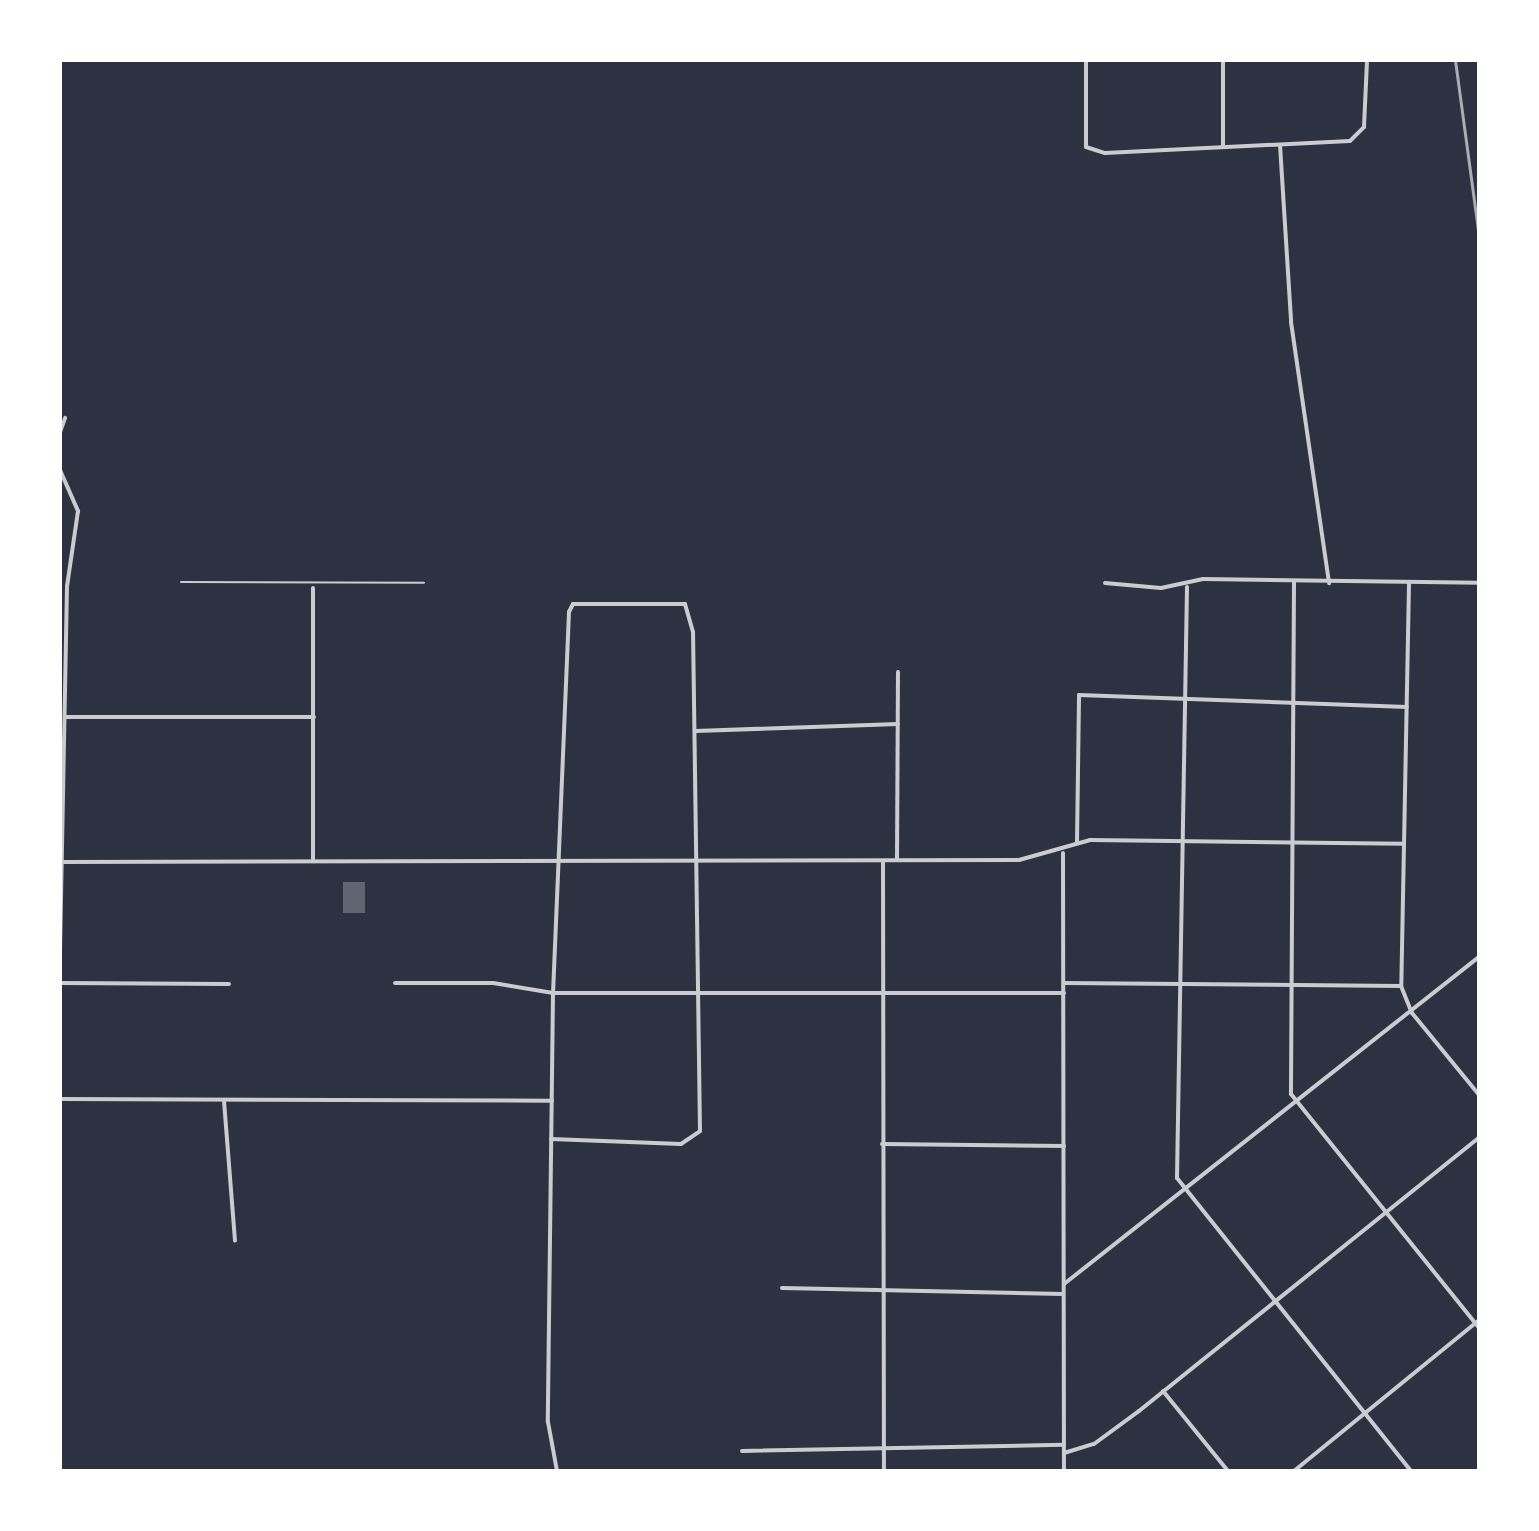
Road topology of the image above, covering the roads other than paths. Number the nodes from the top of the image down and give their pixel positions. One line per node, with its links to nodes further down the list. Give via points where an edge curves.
1 (1086, 60): 5 (street, via 1086,147 1105,153)
2 (1223, 60): 5 (street)
3 (1367, 60): 4 (street, via 1366,115 1358,137)
4 (1280, 145): 5 (street); 13 (street, via 1291,322)
5 (1223, 147)
6 (65, 418): 7 (street)
7 (60, 432)
8 (60, 470): 22 (street, via 78,511 67,586)
9 (181, 582): 17 (lane, via 296,578)
10 (1294, 582): 13 (street); 16 (street, via 1203,579); 19 (street)
11 (424, 583): 17 (lane, via 347,578)
12 (1105, 583): 16 (street)
13 (1329, 583): 15 (street)
14 (1479, 583): 15 (street)
15 (1409, 584): 21 (street)
16 (1187, 587): 20 (street)
17 (313, 588): 23 (street)
18 (898, 672): 24 (street)
19 (1293, 698): 20 (street); 21 (street); 27 (street)
20 (1183, 700): 26 (street); 28 (street, via 1079,695)
21 (1407, 707): 29 (street)
22 (65, 717): 23 (street); 30 (street)
23 (314, 717): 35 (street)
24 (898, 724): 25 (street); 34 (street)
25 (695, 731): 32 (street, via 689,607 573,604); 33 (street)
26 (1182, 841): 27 (street); 28 (street); 43 (street)
27 (1292, 841): 29 (street); 45 (street)
28 (1077, 842): 31 (street)
29 (1404, 844): 46 (street)
30 (61, 848): 37 (street)
31 (1063, 853): 34 (street); 42 (street)
32 (555, 860): 33 (street); 35 (street); 47 (street)
33 (699, 860): 36 (street); 49 (street)
34 (897, 860): 36 (street)
35 (313, 861): 37 (street)
36 (883, 861): 50 (street)
37 (62, 862): 39 (street)
38 (1479, 957): 51 (street)
39 (60, 967)
40 (60, 983): 44 (street)
41 (395, 983): 47 (street, via 493,983)
42 (1064, 983): 43 (street); 48 (street)
43 (1178, 983): 45 (street); 61 (street, via 1177,1178)
44 (229, 984)
45 (1291, 985): 46 (street); 56 (street, via 1289,1082)
46 (1401, 986): 51 (street)
47 (553, 993): 49 (street); 55 (street)
48 (1064, 993): 50 (street); 60 (street)
49 (700, 994): 50 (street); 58 (street, via 701,1127 693,1140)
50 (882, 994): 59 (street)
51 (1412, 1013): 52 (street); 56 (street)
52 (1479, 1095)
53 (60, 1099): 54 (street)
54 (224, 1101): 55 (street); 63 (street)
55 (552, 1101): 58 (street)
56 (1297, 1103): 61 (street); 62 (street)
57 (1479, 1138): 62 (street)
58 (551, 1139): 76 (street, via 548,1422)
59 (882, 1144): 60 (street); 67 (street)
60 (1064, 1146): 64 (street)
61 (1187, 1191): 64 (street); 68 (street)
62 (1386, 1214): 68 (street); 69 (street)
63 (235, 1241)
64 (1064, 1284): 66 (street)
65 (782, 1288): 67 (street)
66 (1064, 1294): 67 (street); 73 (street)
67 (884, 1295): 72 (street)
68 (1275, 1301): 70 (street); 71 (street)
69 (1478, 1324): 71 (street)
70 (1163, 1391): 75 (street, via 1094,1444); 79 (street)
71 (1365, 1413): 80 (street); 81 (street)
72 (884, 1445): 73 (street); 74 (street); 77 (street)
73 (1064, 1445): 75 (street)
74 (742, 1451)
75 (1064, 1453): 78 (street)
76 (557, 1471)
77 (884, 1471)
78 (1064, 1471)
79 (1228, 1471)
80 (1294, 1471)
81 (1411, 1471)

